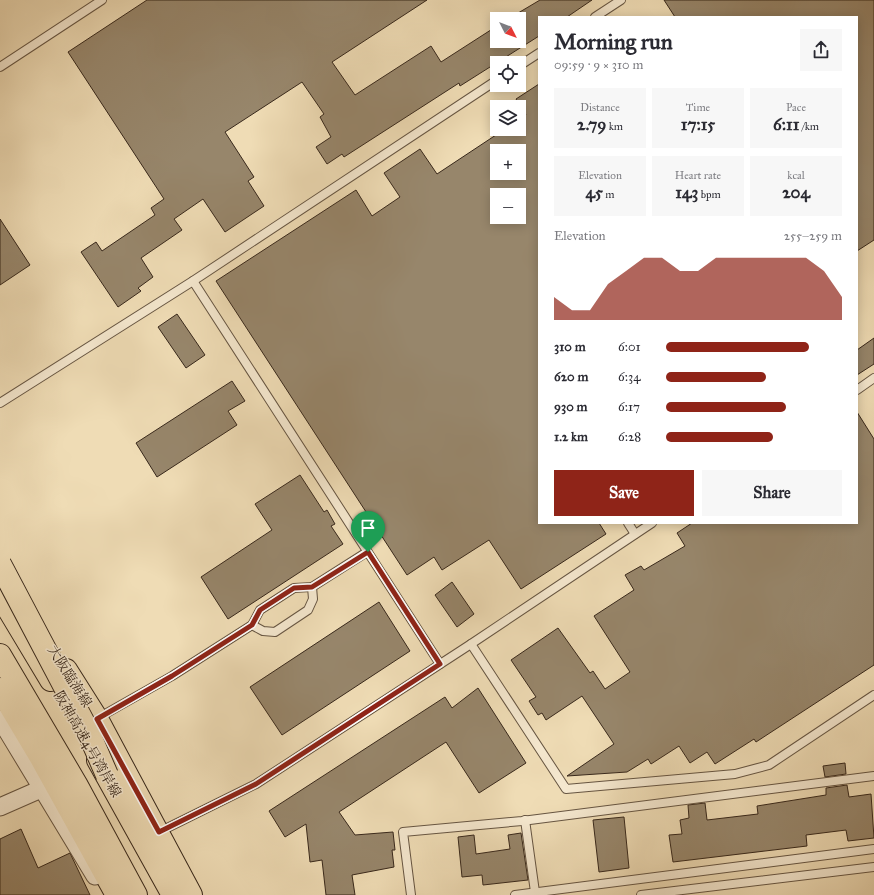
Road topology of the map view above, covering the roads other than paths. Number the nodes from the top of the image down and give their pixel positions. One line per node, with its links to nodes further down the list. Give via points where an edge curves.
1 (102, 0): 6 (lane)
2 (621, 0): 3 (lane)
3 (597, 16)
4 (538, 54): 5 (lane)
5 (526, 61)
6 (0, 67)
7 (490, 85): 8 (lane)
8 (193, 281): 11 (lane); 15 (lane)
9 (874, 378): 10 (lane)
10 (858, 389)
11 (0, 403)
12 (629, 524): 14 (lane)
13 (650, 524): 14 (lane)
14 (635, 534): 20 (lane)
15 (368, 552): 17 (lane); 22 (lane)
16 (0, 565): 26 (main road, 大阪臨海線); 27 (main road, bridge, via 87,729)
17 (312, 587): 19 (lane, via 294,588 260,610); 19 (lane, via 313,599 308,610 275,632 263,631)
18 (0, 595): 27 (main road, 阪神高速4号湾岸線, bridge)
19 (252, 625): 26 (lane, via 172,676)
20 (471, 644): 22 (lane); 24 (lane, via 566,789 735,774 769,764)
21 (0, 655): 38 (main road, via 76,784)
22 (440, 664): 32 (lane, via 256,784)
23 (0, 689): 37 (main road)
24 (874, 696)
25 (0, 719): 29 (street)
26 (97, 719): 32 (main road, 大阪臨海線)
27 (107, 775): 39 (main road, 阪神高速4号湾岸線)
28 (874, 776): 31 (lane)
29 (41, 789): 30 (street); 36 (street)
30 (0, 807)
31 (525, 820): 35 (lane); 41 (lane, via 403,832)
32 (159, 832): 40 (main road, 大阪臨海線)
33 (874, 849): 35 (lane)
34 (874, 867): 43 (lane)
35 (535, 892): 42 (lane)
36 (107, 895)
37 (117, 895)
38 (136, 895)
39 (172, 895)
40 (191, 895)
41 (410, 895)
42 (515, 895)
43 (641, 895)

